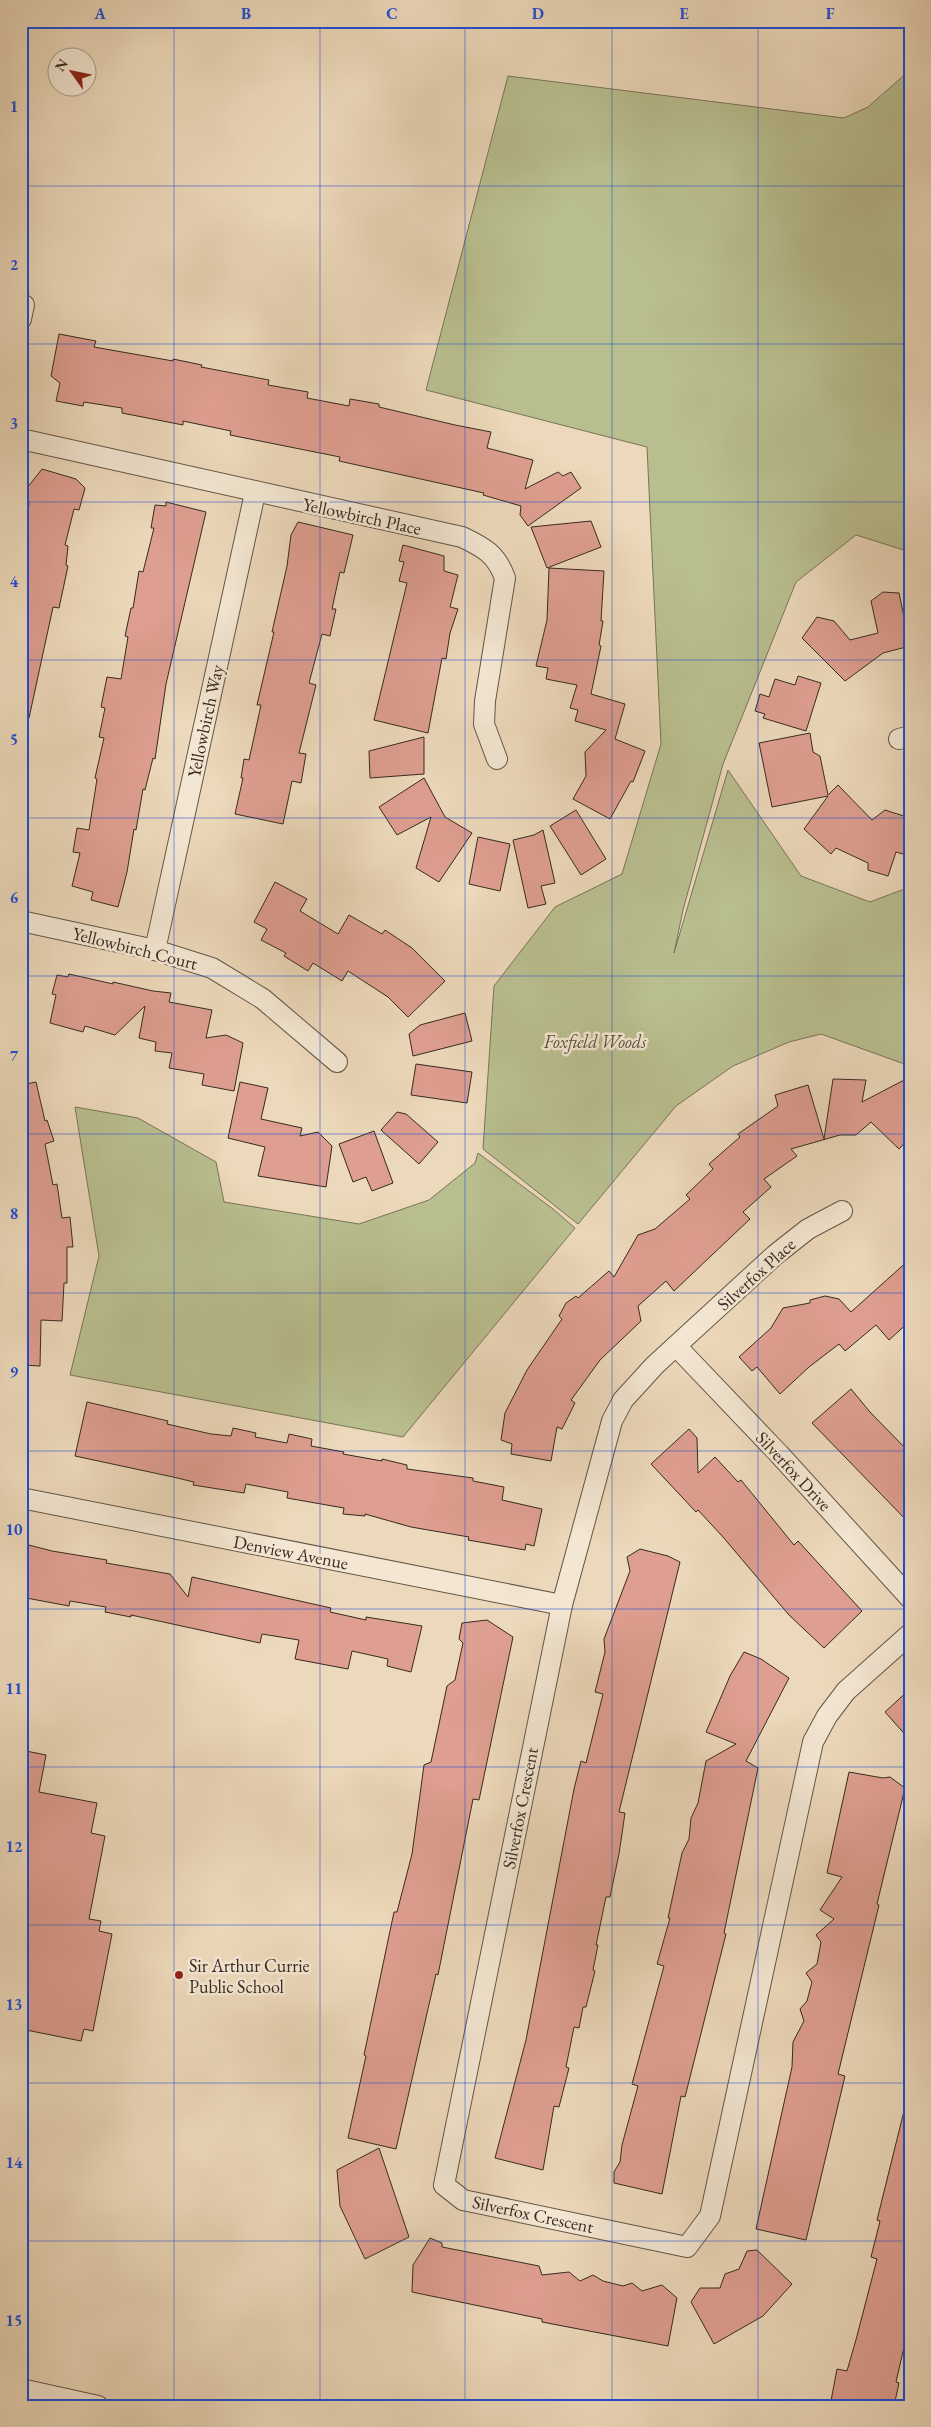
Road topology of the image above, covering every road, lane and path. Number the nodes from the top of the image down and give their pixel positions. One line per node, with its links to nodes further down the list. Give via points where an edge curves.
1 (21, 439): 2 (street, Yellowbirch Place)
2 (255, 493): 3 (street, Yellowbirch Place, via 462,537 484,548 499,563 504,578 484,724); 5 (street, Yellowbirch Way)
3 (497, 759)
4 (21, 921): 5 (street, Yellowbirch Court)
5 (155, 950): 6 (street, Yellowbirch Court, via 212,968 263,999)
6 (336, 1062)
7 (842, 1211): 8 (street, Silverfox Place, via 808,1229 775,1255)
8 (676, 1346): 10 (street, Silverfox Drive, via 780,1454); 11 (street, Silverfox Crescent, via 623,1400 612,1421)
9 (21, 1498): 11 (street, Denview Avenue)
10 (910, 1598)
11 (562, 1605): 12 (street, Silverfox Crescent, via 444,2185 462,2200 687,2247 710,2216 813,1742 846,1691)
12 (910, 1634)
13 (21, 2389): 14 (street)
14 (98, 2406)

